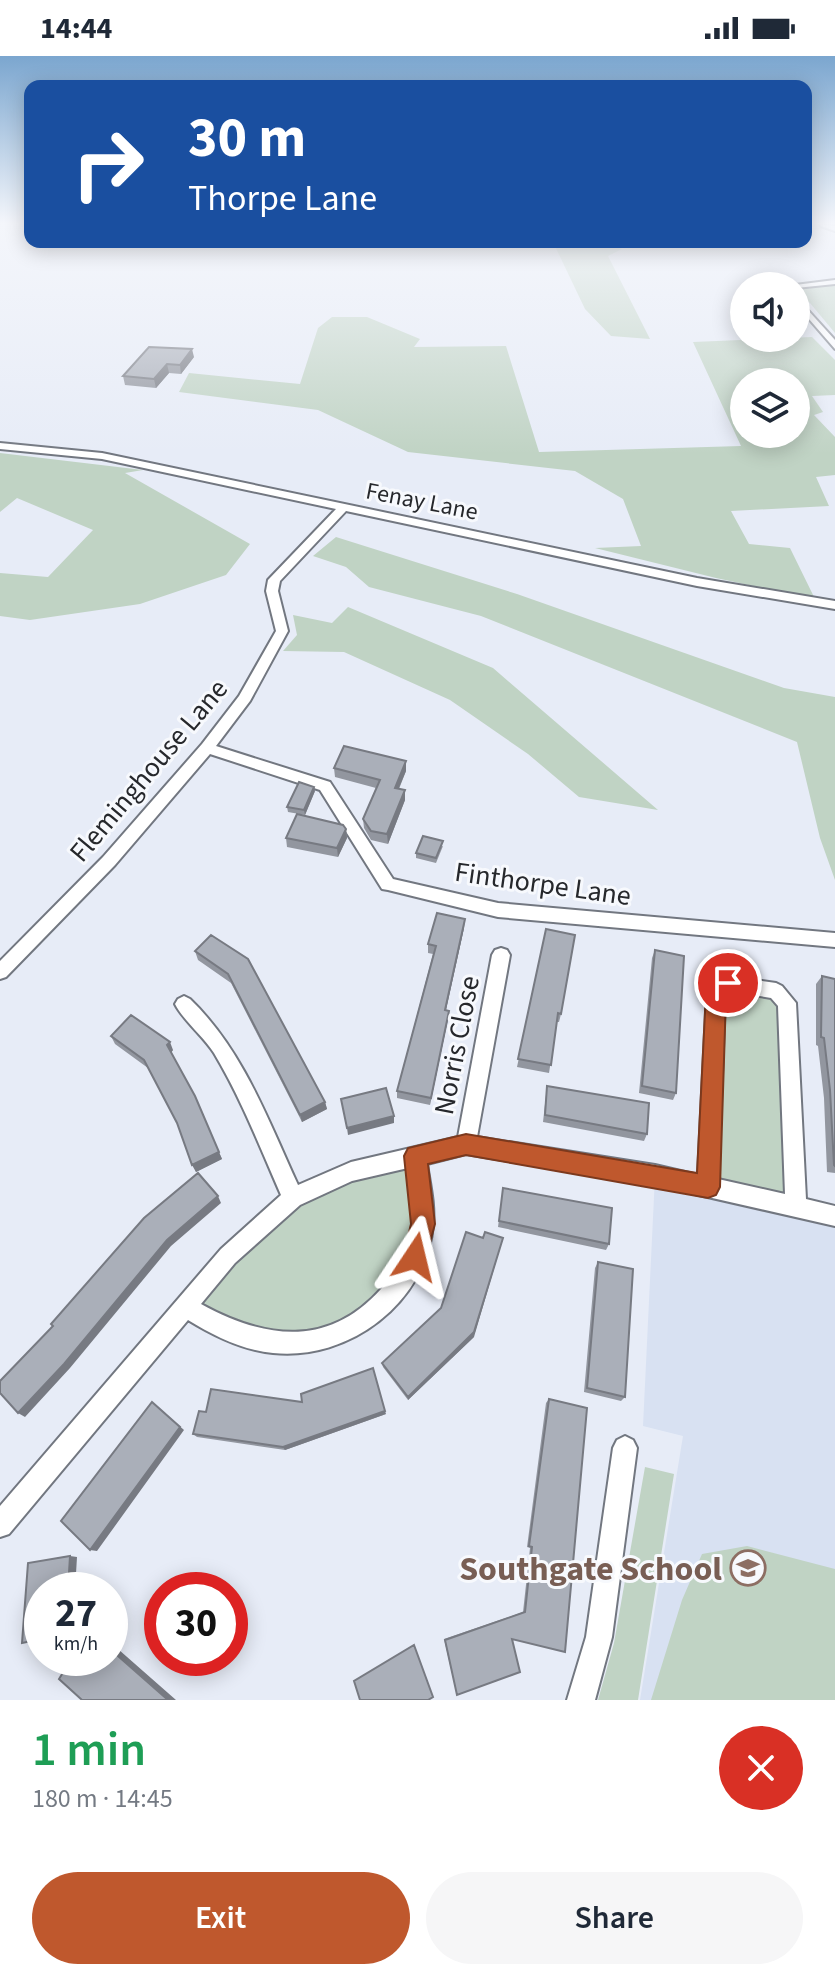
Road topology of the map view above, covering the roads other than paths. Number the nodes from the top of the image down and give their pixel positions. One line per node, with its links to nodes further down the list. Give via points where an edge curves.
1 (810, 316): 2 (street)
2 (835, 346)
3 (0, 446): 4 (street, Fenay Lane, via 102,456)
4 (343, 508): 5 (street, Fenay Lane, via 697,582); 6 (street, Fleminghouse Lane, via 274,580 282,631 245,698)
5 (835, 605)
6 (207, 748): 7 (street, Finthorpe Lane, via 325,786 388,884 498,910); 9 (street, Fleminghouse Lane, via 109,861)
7 (835, 940)
8 (501, 955): 11 (street, Norris Close)
9 (0, 972)
10 (184, 1004): 14 (street, via 205,1022 223,1049)
11 (466, 1145): 12 (street); 13 (street)
12 (416, 1156): 14 (street, via 351,1172); 17 (street, via 423,1224 415,1257 370,1315 337,1335 265,1341 234,1334)
13 (708, 1187): 15 (street); 15 (street, via 716,992 728,983 776,991 787,1003)
14 (293, 1198): 17 (street, via 228,1256)
15 (796, 1208): 16 (street)
16 (835, 1216)
17 (185, 1307): 19 (street)
18 (625, 1448): 20 (street, via 599,1637)
19 (0, 1525)
20 (581, 1700)

